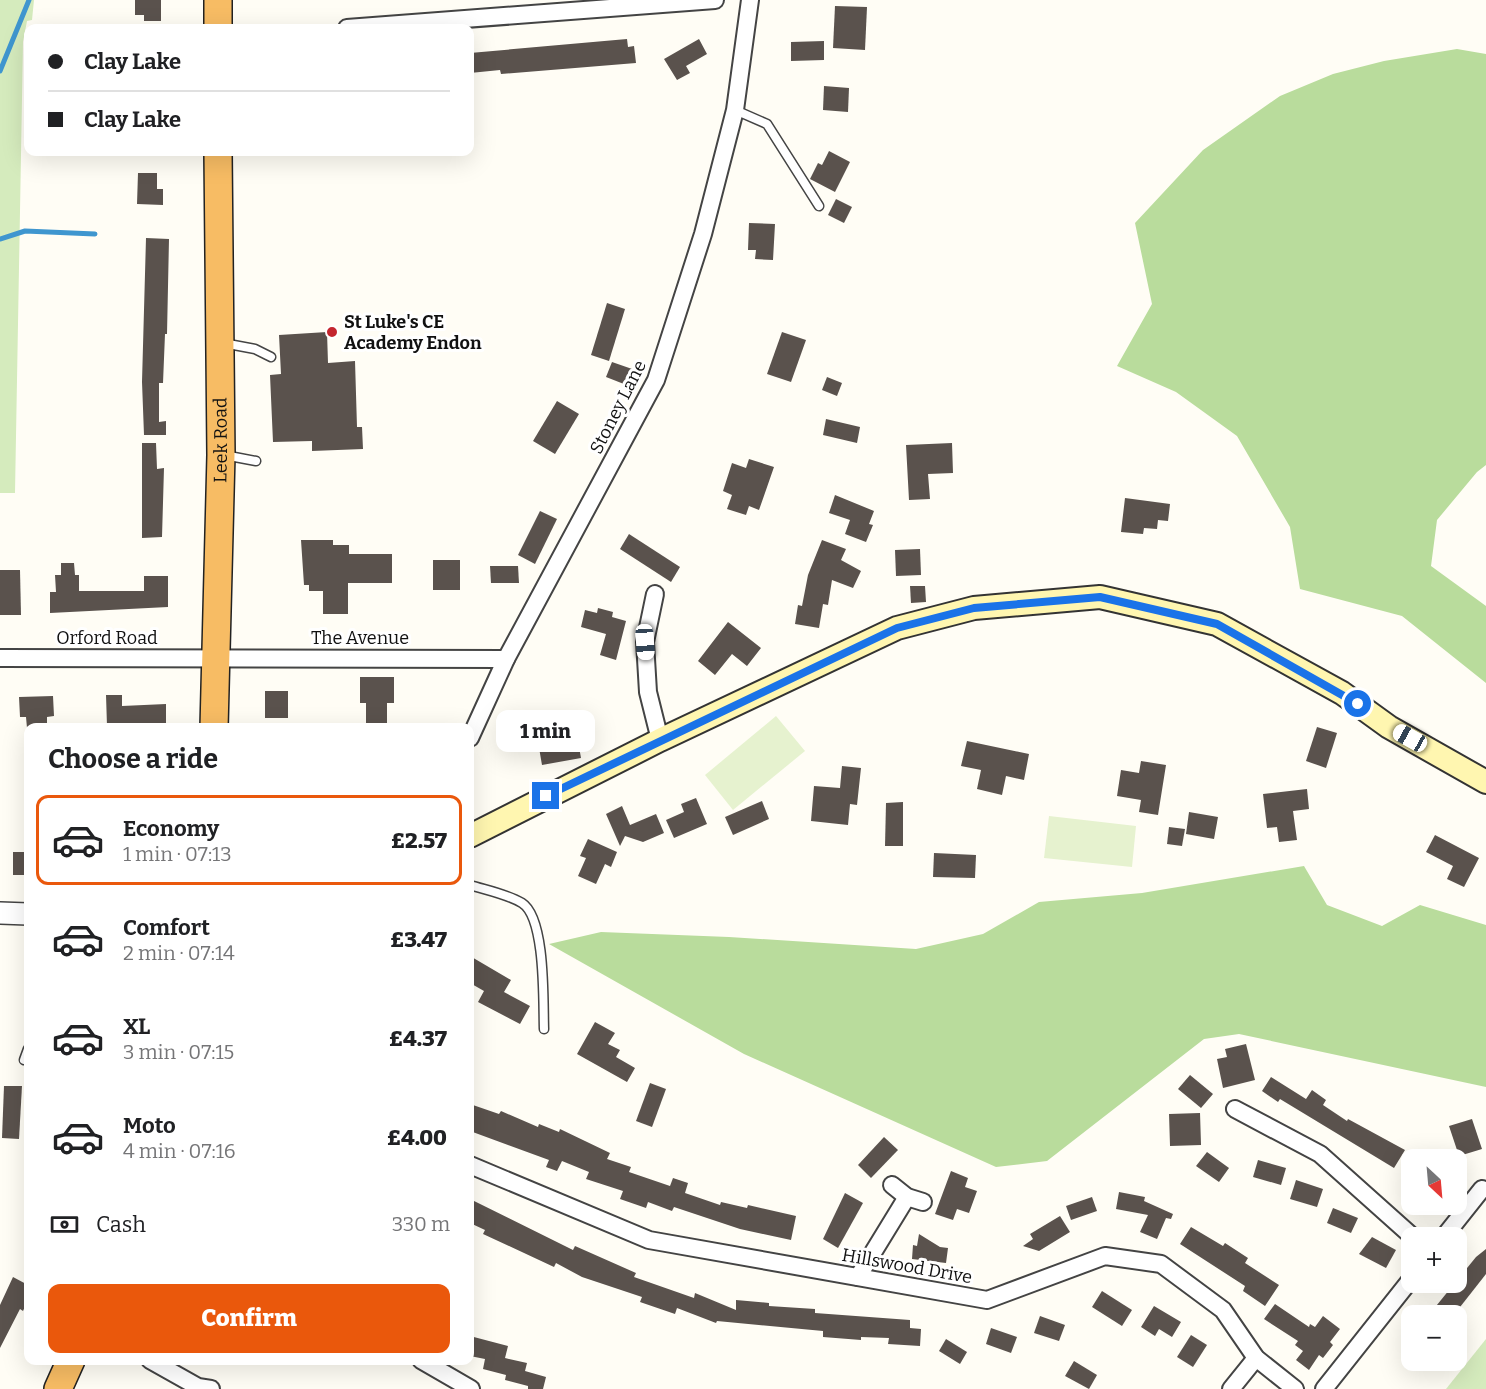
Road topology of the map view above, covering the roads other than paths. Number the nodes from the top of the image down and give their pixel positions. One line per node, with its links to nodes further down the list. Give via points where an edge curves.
1 (218, 0): 4 (highway)
2 (716, 0): 5 (street)
3 (750, 0): 6 (street, Stoney Lane)
4 (218, 24)
5 (400, 24)
6 (735, 110): 8 (lane, via 767,124); 16 (street, Stoney Lane, via 703,234 656,380)
7 (218, 156): 9 (highway, Leek Road)
8 (819, 206)
9 (218, 342): 10 (lane, via 255,349); 11 (highway, Leek Road)
10 (271, 357)
11 (221, 455): 12 (lane); 14 (highway, Leek Road)
12 (256, 461)
13 (655, 594): 19 (street, via 645,642 648,692)
14 (214, 657): 15 (street, Orford Road); 16 (street, The Avenue); 17 (highway, Leek Road)
15 (0, 658)
16 (506, 659): 18 (street, Stoney Lane)
17 (214, 723)
18 (474, 729)
19 (660, 740): 20 (main road, via 897,628 974,608 1100,597 1217,624 1342,693 1389,726); 21 (main road)
20 (1486, 782)
21 (474, 834)
22 (474, 886): 25 (lane, via 524,904 531,913 538,935)
23 (0, 913): 24 (street)
24 (24, 914)
25 (544, 1029)
26 (1235, 1109): 30 (street, via 1320,1154)
27 (474, 1167): 32 (street, Hillswood Drive, via 649,1240)
28 (892, 1185): 32 (street, via 915,1199)
29 (1482, 1189): 31 (street)
30 (1402, 1227)
31 (1452, 1227)
32 (858, 1277): 34 (street, Hillswood Drive, via 987,1300 1105,1256 1161,1264 1223,1310)
33 (1401, 1292): 43 (street)
34 (1256, 1358): 41 (street); 42 (street, Hillswood Drive)
35 (68, 1365): 38 (highway)
36 (159, 1365): 39 (street, via 198,1387)
37 (430, 1365): 40 (street)
38 (58, 1389)
39 (211, 1389)
40 (471, 1389)
41 (1231, 1389)
42 (1295, 1389)
43 (1324, 1389)

